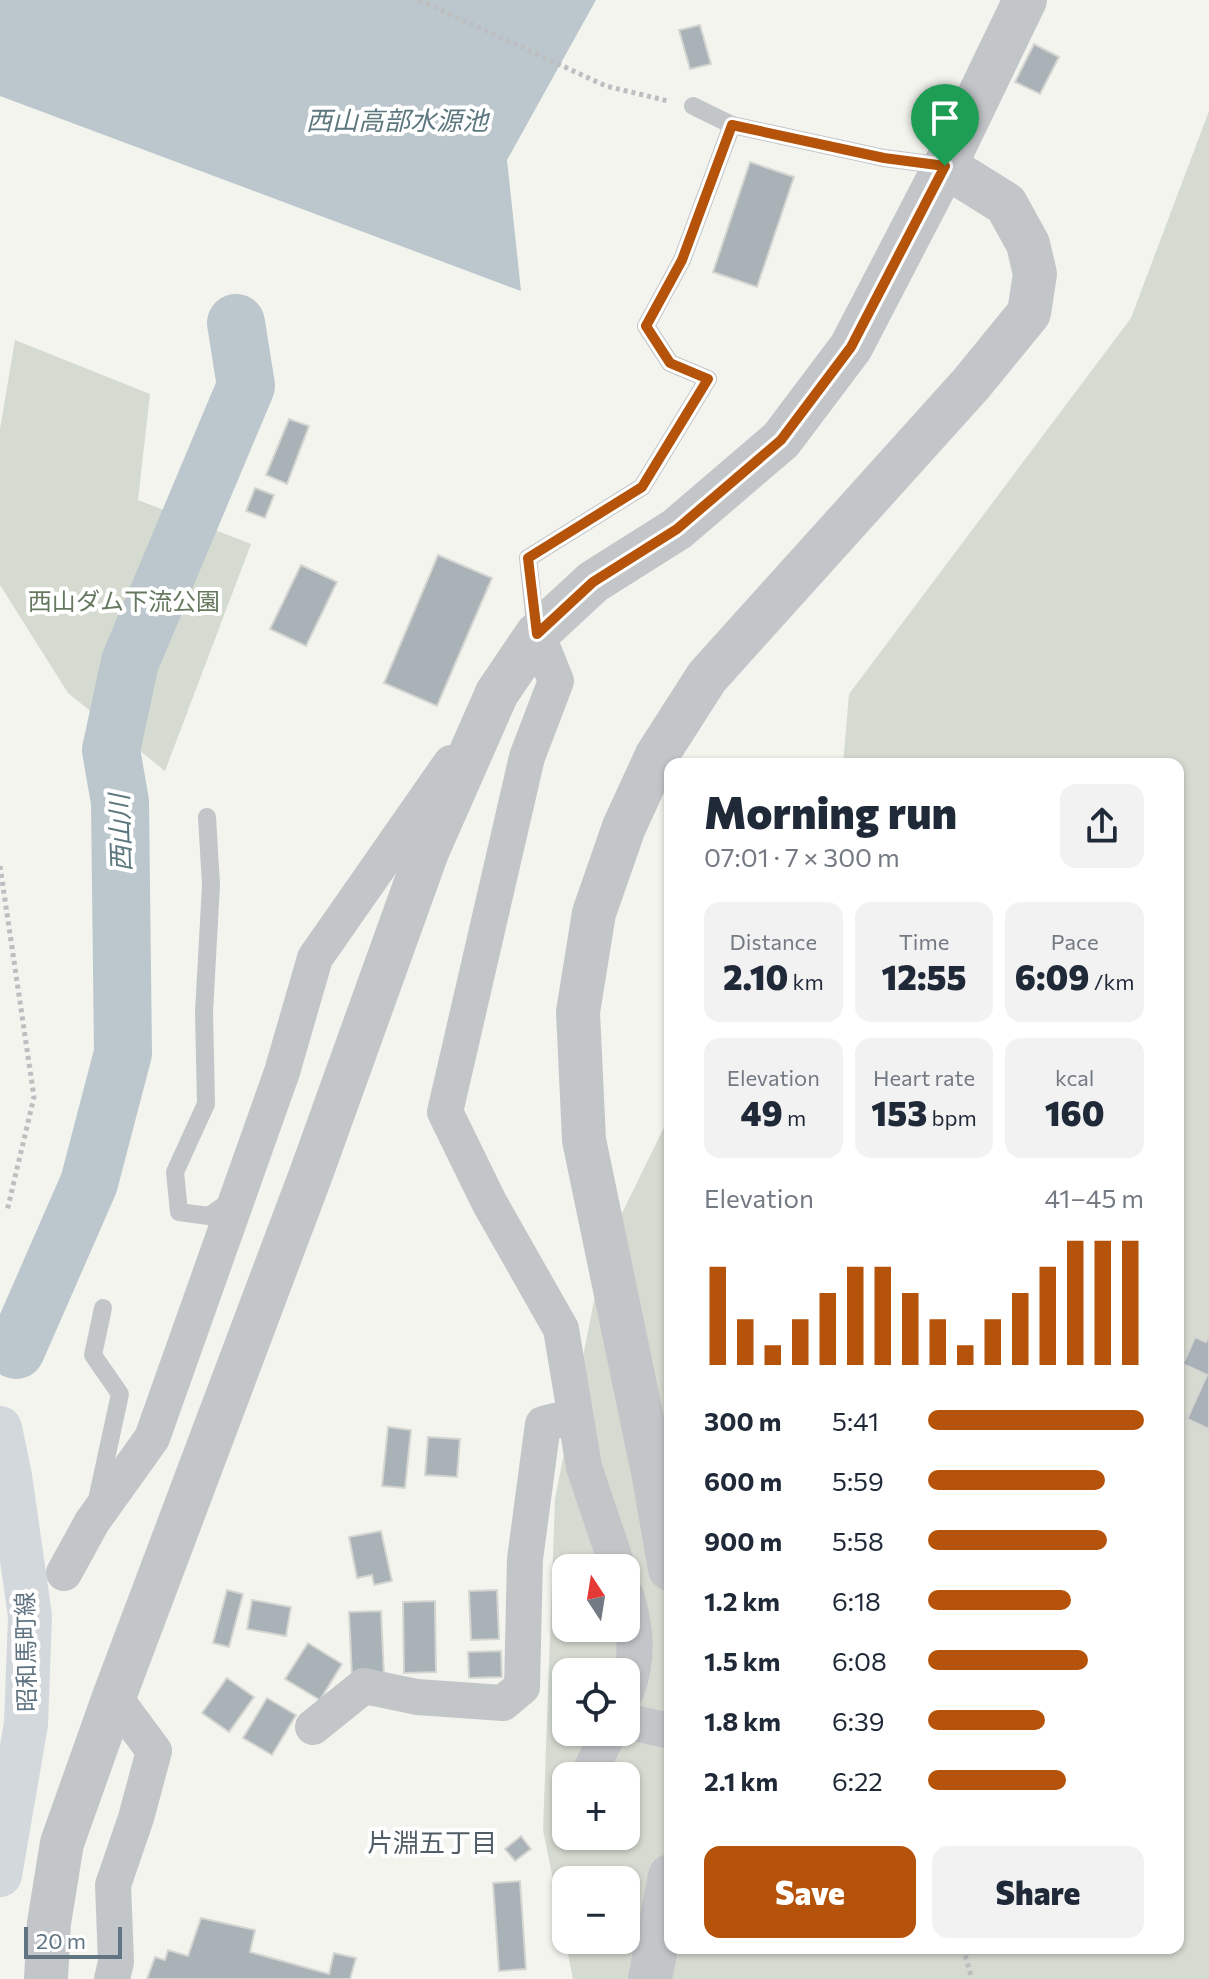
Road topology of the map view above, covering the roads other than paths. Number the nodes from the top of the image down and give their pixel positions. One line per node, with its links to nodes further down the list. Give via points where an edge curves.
1 (1025, 0): 4 (street)
2 (693, 106): 3 (lane)
3 (732, 125): 4 (lane); 5 (lane, via 682,260 646,326 670,363 708,379 642,487 528,558)
4 (945, 166): 5 (street, via 851,347 781,440 677,529 593,582); 13 (street, via 1006,204 1021,230 1035,274 1029,313 707,677 657,755 594,913 578,1012 584,1140)
5 (537, 634): 6 (street); 10 (street, via 556,681 527,757 445,1112 561,1329)
6 (497, 693): 8 (street, via 315,958 282,1072); 16 (street, via 427,852)
7 (207, 817): 8 (lane, via 211,885 204,1012 206,1104 175,1172 179,1212 209,1216)
8 (237, 1196): 12 (street, via 152,1438)
9 (103, 1308): 12 (lane, via 93,1355 120,1394)
10 (575, 1416): 14 (street, via 584,1467); 18 (street, via 543,1424 525,1559 522,1687 503,1703 417,1697 364,1686)
11 (0, 1428): 20 (main road, 昭和馬町線, via 30,1616 26,1724)
12 (92, 1522): 15 (street)
13 (664, 1535)
14 (613, 1554)
15 (64, 1573)
16 (114, 1697): 22 (street, via 62,1843); 23 (street, via 154,1751 113,1885)
17 (640, 1724): 19 (street)
18 (313, 1727)
19 (664, 1730)
20 (0, 1875)
21 (664, 1907): 24 (street)
22 (46, 1979)
23 (112, 1979)
24 (650, 1979)

